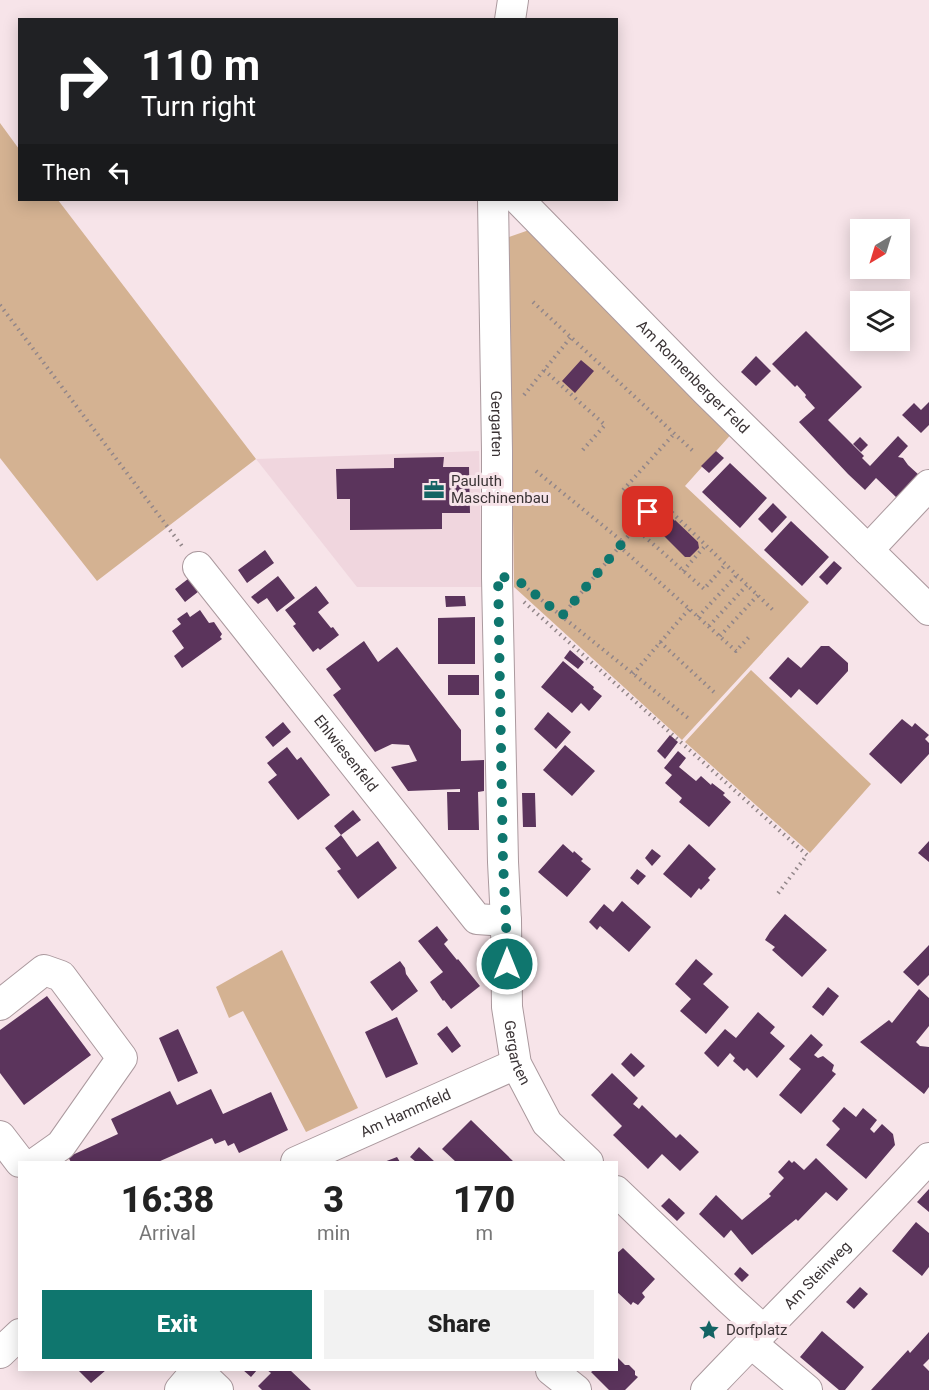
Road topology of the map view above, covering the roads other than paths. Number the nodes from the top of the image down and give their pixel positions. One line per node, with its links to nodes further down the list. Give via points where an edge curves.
1 (513, 0): 2 (street)
2 (510, 18)
3 (492, 201): 9 (street, Gergarten)
4 (520, 201): 6 (street, Am Ronnenberger Feld)
5 (929, 485): 6 (street)
6 (868, 550): 8 (street, Am Ronnenberger Feld)
7 (198, 567): 9 (street, Ehlwiesenfeld, via 477,919)
8 (929, 610)
9 (506, 921): 11 (street, Gergarten, via 507,1007)
10 (0, 1005): 15 (street, via 44,970 61,976 122,1058 62,1145)
11 (516, 1064): 16 (street, Am Hammfeld); 17 (street, Gergarten, via 547,1123)
12 (0, 1136): 14 (street)
13 (929, 1158): 20 (street, Am Steinweg)
14 (19, 1161)
15 (38, 1161)
16 (298, 1161)
17 (587, 1161)
18 (618, 1193): 20 (street, via 728,1298)
19 (18, 1336): 21 (street)
20 (757, 1336): 28 (street, Am Steinweg); 29 (street)
21 (0, 1353)
22 (196, 1371): 25 (street)
23 (198, 1371): 26 (street)
24 (552, 1371): 27 (street)
25 (180, 1390)
26 (218, 1390)
27 (576, 1390)
28 (706, 1390)
29 (807, 1390)

